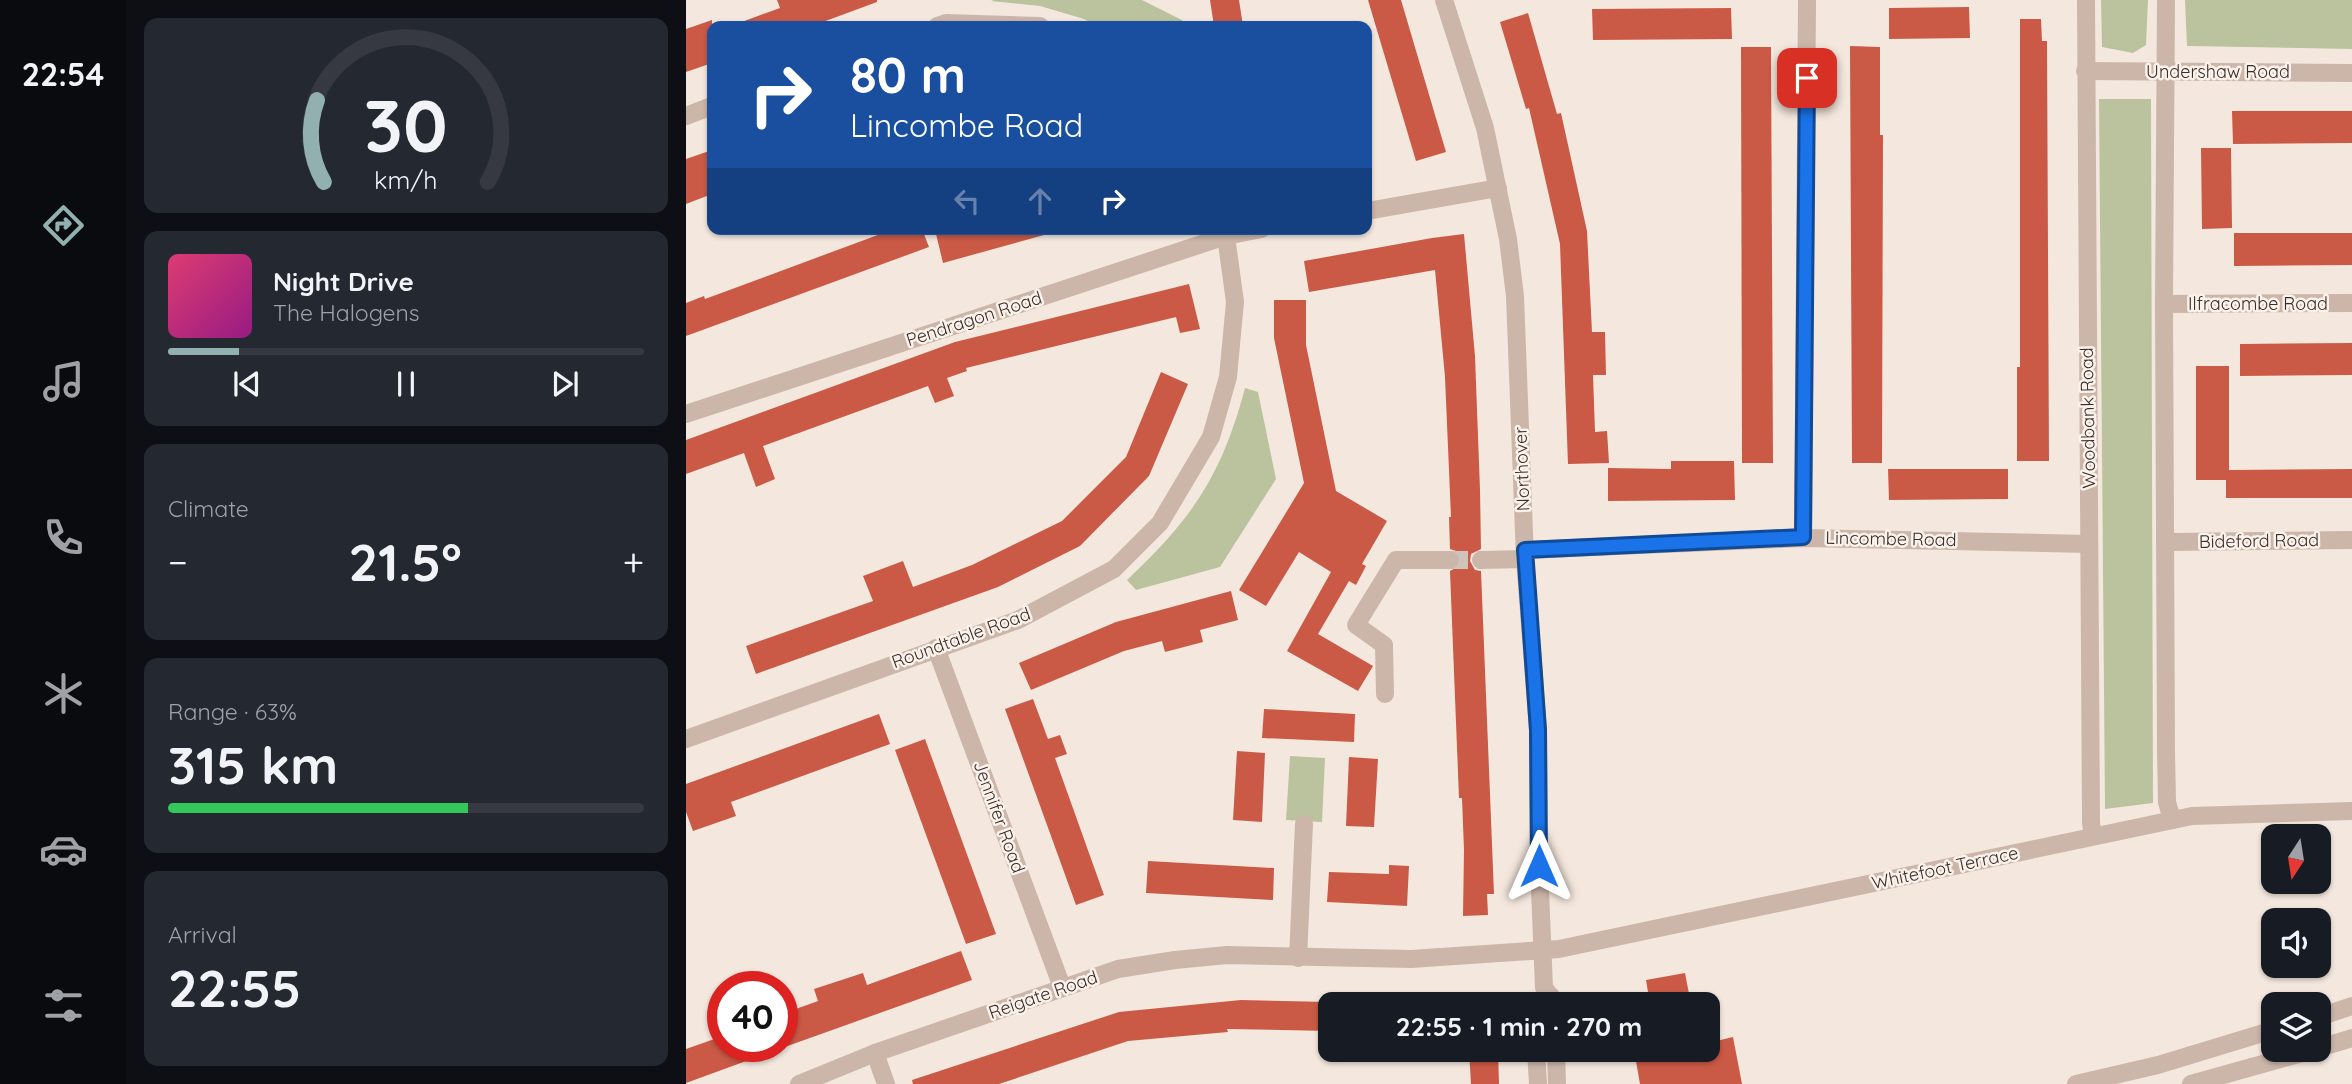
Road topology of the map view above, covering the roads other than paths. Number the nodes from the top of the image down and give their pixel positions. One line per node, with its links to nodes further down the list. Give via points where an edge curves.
1 (1444, 0): 10 (street, Northover, via 1485,128)
2 (1807, 0): 17 (street)
3 (2086, 0): 5 (street, Woodbank Road)
4 (2166, 0): 6 (street)
5 (2085, 71): 6 (street, Undershaw Road); 20 (street, Woodbank Road)
6 (2166, 72): 7 (street, Undershaw Road); 15 (street)
7 (2352, 73)
8 (707, 108): 9 (street)
9 (686, 116)
10 (1498, 188): 11 (street); 21 (street, Northover, via 1515,296)
11 (1372, 210)
12 (1216, 235): 16 (street, Pendragon Road)
13 (1225, 235): 24 (street, Roundtable Road, via 1235,302 1228,377 1211,437 1160,523 1114,569 1018,620)
14 (2352, 303): 15 (street, Ilfracombe Road)
15 (2164, 304): 19 (street)
16 (686, 414)
17 (1803, 537): 20 (street, Lincombe Road); 21 (street, Lincombe Road)
18 (2352, 540): 19 (street, Bideford Road)
19 (2165, 542): 28 (street, via 2167,802)
20 (2089, 544): 30 (street, Woodbank Road)
21 (1525, 554): 23 (street, Lincombe Road); 31 (street, Northover, via 1538,730)
22 (1450, 560): 25 (street, via 1395,560 1356,625 1384,645)
23 (1481, 560)
24 (936, 648): 26 (street, Roundtable Road); 33 (street, Jennifer Road)
25 (1385, 694)
26 (686, 739)
27 (2352, 811): 28 (street, Whitefoot Terrace)
28 (2172, 820): 30 (street, Whitefoot Terrace)
29 (1304, 824): 32 (street)
30 (2093, 836): 31 (street, Whitefoot Terrace)
31 (1542, 950): 32 (street, Reigate Road, via 1411,959); 34 (street, Northover)
32 (1298, 958): 33 (street, Reigate Road, via 1227,955 1175,960 1118,969)
33 (1062, 987): 42 (street, Reigate Road)
34 (1544, 988): 35 (street); 36 (street, Northover)
35 (1541, 992)
36 (1547, 992)
37 (2352, 1006): 38 (street)
38 (2331, 1013)
39 (2261, 1034): 50 (street)
40 (2352, 1038): 41 (street)
41 (2331, 1044)
42 (875, 1053): 46 (street, Reigate Road); 47 (street)
43 (1537, 1062): 48 (street)
44 (1556, 1062): 49 (street)
45 (2269, 1062): 51 (street)
46 (799, 1084)
47 (886, 1084)
48 (1538, 1084)
49 (1557, 1084)
50 (2076, 1084)
51 (2191, 1084)

